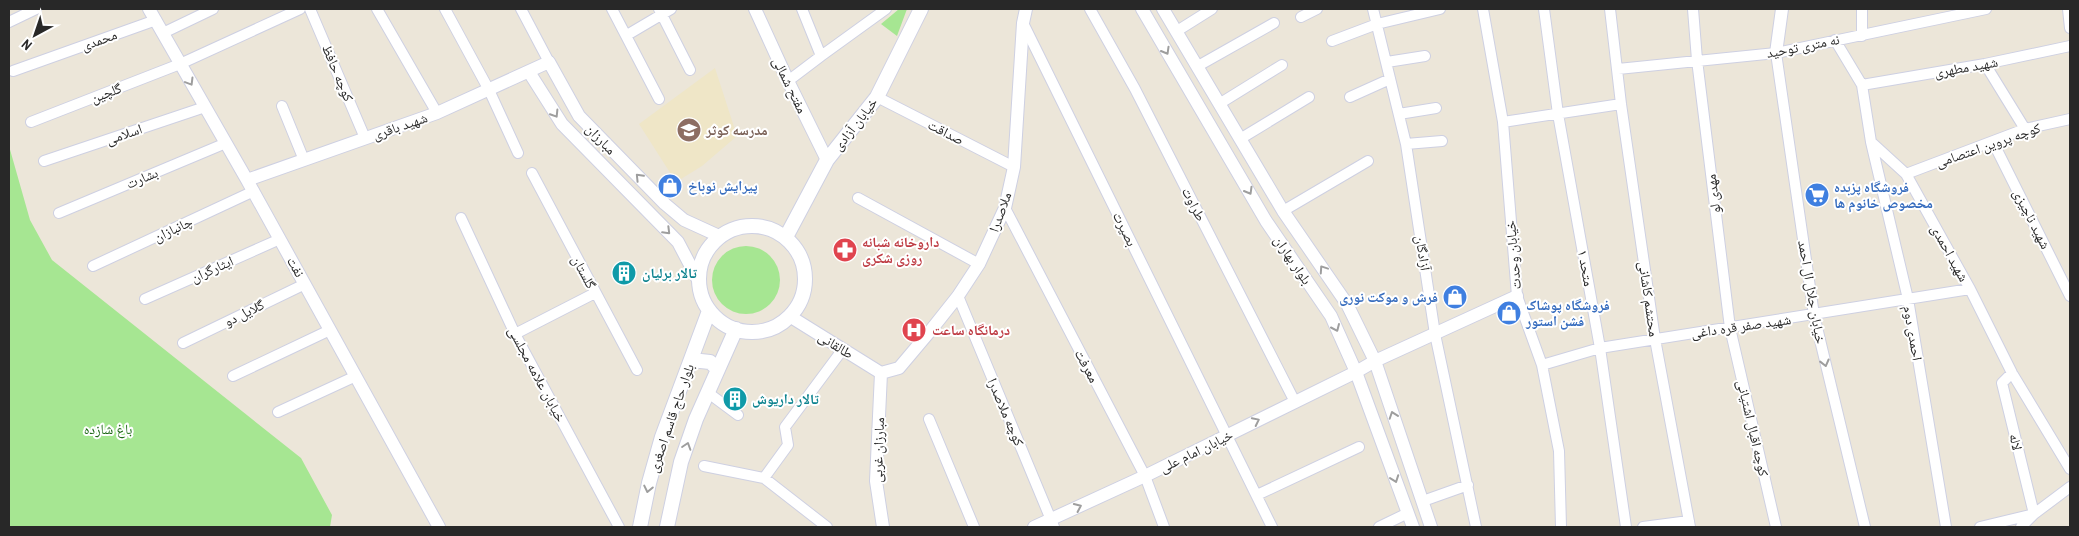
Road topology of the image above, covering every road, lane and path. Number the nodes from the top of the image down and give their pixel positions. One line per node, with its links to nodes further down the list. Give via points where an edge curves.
1 (36, 9): 32 (street)
2 (213, 9): 38 (street)
3 (300, 9): 50 (street)
4 (310, 9): 78 (street, کوچه حافظ)
5 (377, 9): 71 (street)
6 (445, 9): 61 (street)
7 (521, 9): 48 (street, مبارزان)
8 (612, 9): 39 (street)
9 (755, 9): 59 (street, مفتح شمالی)
10 (802, 9): 45 (street)
11 (886, 9): 45 (street)
12 (921, 9): 62 (main road, خیابان آزادی)
13 (1026, 9): 33 (street, ملاصدرا)
14 (1090, 9): 137 (street, طراوت, via 1135,89)
15 (1142, 9): 132 (street, بلوار بهاران, one-way to 132, via 1266,221 1331,316)
16 (1163, 9): 37 (street, بلوار بهاران)
17 (1212, 9): 37 (street)
18 (1316, 9): 31 (street)
19 (1373, 9): 35 (street, آزادگان)
20 (1440, 9): 35 (street)
21 (1483, 9): 76 (street, خیابان وحدت)
22 (1544, 9): 73 (street, متحد ۱)
23 (1610, 9): 54 (street, محتشم کاشانی)
24 (1693, 9): 47 (street, مهدی لو)
25 (1782, 9): 44 (street)
26 (1862, 9): 40 (street)
27 (1982, 9): 40 (street, نه متری توحید)
28 (2068, 9): 36 (street)
29 (664, 10): 39 (street); 55 (street)
30 (152, 14): 38 (street, نفت); 56 (street, محمدی)
31 (1301, 17)
32 (9, 22)
33 (1023, 22): 90 (street, ملاصدرا); 141 (street, بصیرت)
34 (1274, 23): 53 (street)
35 (1377, 24): 42 (street); 49 (street, آزادگان)
36 (2070, 28)
37 (1177, 31): 53 (street, بلوار بهاران)
38 (163, 32): 50 (street, نفت)
39 (627, 35): 65 (street)
40 (1862, 36): 41 (street, نه متری توحید)
41 (1835, 40): 44 (street, نه متری توحید); 60 (street)
42 (1332, 41)
43 (2070, 46): 51 (street, شهید مطهری)
44 (1776, 53): 47 (street, نه متری توحید); 115 (street, خیابان جلال ال احمد)
45 (821, 56): 59 (street)
46 (1425, 56): 49 (street)
47 (1697, 60): 54 (street, نه متری توحید); 117 (street, مهدی لو)
48 (549, 62): 57 (street, شهید باقری); 100 (street, مبارزان, one-way to 48, via 684,220 665,204 579,116)
49 (1387, 62): 58 (street, آزادگان)
50 (180, 64): 69 (street, نفت, one-way to 69); 75 (street, گلچین)
51 (1985, 64): 60 (street, شهید مطهری); 77 (street)
52 (1282, 65): 66 (street)
53 (1198, 66): 66 (street, بلوار بهاران)
54 (1618, 69): 67 (street, محتشم کاشانی)
55 (690, 70)
56 (13, 71)
57 (529, 72): 61 (street, شهید باقری); 105 (street, مبارزان, one-way to 105, via 562,124 678,242)
58 (1390, 79): 64 (street); 72 (street, آزادگان)
59 (788, 81): 87 (street, مفتح شمالی)
60 (1862, 85): 81 (street)
61 (489, 90): 71 (street, شهید باقری); 85 (street)
62 (877, 97): 87 (main road, خیابان آزادی); 90 (street, صداقت)
63 (1309, 97): 79 (street)
64 (1350, 97)
65 (659, 99)
66 (1219, 104): 79 (street, بلوار بهاران)
67 (1621, 104): 73 (street); 122 (street, محتشم کاشانی)
68 (282, 106): 86 (street)
69 (205, 107): 83 (street, نفت); 88 (street, اسلامی)
70 (1436, 108): 72 (street)
71 (437, 113): 78 (street, شهید باقری)
72 (1399, 114): 84 (street, آزادگان)
73 (1558, 114): 76 (street); 124 (street, متحد ۱)
74 (2070, 119): 77 (street, کوچه پروین اعتصامی)
75 (31, 122)
76 (1503, 122): 110 (street, خیابان وحدت)
77 (2025, 130): 82 (street, کوچه پروین اعتصامی)
78 (365, 138): 86 (street, شهید باقری)
79 (1240, 140): 97 (street, بلوار بهاران)
80 (1442, 141): 84 (street)
81 (1871, 142): 92 (street, شهید احمدی); 113 (street, احمدی دوم)
82 (1993, 142): 92 (street, کوچه پروین اعتصامی); 111 (street, شهید ناچیزی)
83 (226, 143): 93 (street, نفت); 98 (street, بشارت)
84 (1406, 144): 121 (street, آزادگان)
85 (518, 153)
86 (304, 160): 93 (street, شهید باقری)
87 (828, 160): 101 (main road, خیابان آزادی)
88 (44, 161)
89 (1368, 161): 97 (street)
90 (1014, 168): 96 (street, ملاصدرا)
91 (532, 173): 108 (street, گلستان)
92 (1906, 174): 107 (street, شهید احمدی)
93 (247, 180): 94 (street, نفت)
94 (254, 192): 102 (street, نفت); 104 (street, چانبازان)
95 (858, 198): 103 (street)
96 (1005, 208): 103 (street, ملاصدرا); 145 (street, معرفت)
97 (1283, 211): 127 (street, بلوار بهاران, one-way to 97, via 1347,304)
98 (59, 213)
99 (461, 218): 120 (street, خیابان علامه مجلسی)
100 (719, 236): 101 (main road, via 735,228 753,225 770,228); 105 (main road, via 700,264)
101 (786, 238): 116 (main road, via 797,250 804,266 802,299)
102 (280, 239): 106 (street, نفت); 112 (street, ایثارگران)
103 (979, 264): 109 (street, ملاصدرا)
104 (93, 266)
105 (698, 280): 114 (main road)
106 (305, 284): 119 (street, نفت); 123 (street, گلایل دو)
107 (1970, 289): 113 (street, شهید صفر قره داغی); 133 (street, شهید احمدی)
108 (595, 293): 120 (street); 130 (street, گلستان)
109 (958, 296): 131 (street, ملاصدرا, via 899,368); 153 (street, کوچه ملاصدرا)
110 (1517, 296): 121 (street, خیابان امام علی); 128 (street, خیابان وحدت)
111 (2070, 296)
112 (145, 299)
113 (1908, 299): 115 (street, شهید صفر قره داغی); 174 (street, احمدی دوم)
114 (709, 311): 118 (main road); 126 (main road, بلوار حاج قاسم اصغری)
115 (1814, 315): 117 (street, شهید صفر قره داغی); 173 (street, خیابان جلال ال احمد, one-way to 173)
116 (791, 317): 118 (main road, via 767,330 751,332); 125 (street, طالقانی)
117 (1730, 328): 122 (street, شهید صفر قره داغی); 172 (street, کوچه اقبال اشتیانی)
118 (736, 329): 129 (main road, بلوار حاج قاسم اصغری)
119 (330, 330): 134 (street); 135 (street, نفت)
120 (515, 334): 156 (street, خیابان علامه مجلسی)
121 (1436, 334): 127 (street, خیابان امام علی); 147 (street, آزادگان)
122 (1655, 339): 124 (street, شهید صفر قره داغی); 154 (street, محتشم کاشانی)
123 (184, 343)
124 (1600, 348): 128 (street, شهید صفر قره داغی); 170 (street, متحد ۱)
125 (843, 349): 131 (street, طالقانی); 146 (street, via 785,427 788,445)
126 (691, 360): 129 (main road, via 710,362); 157 (main road, بلوار حاج قاسم اصغری, one-way to 157, via 662,436)
127 (1375, 361): 132 (street, خیابان امام علی); 150 (street, بلوار بهاران, one-way to 127)
128 (1542, 366): 169 (street, خیابان وحدت, via 1559,451)
129 (718, 369): 136 (main road, بلوار حاج قاسم اصغری)
130 (637, 370)
131 (881, 372): 160 (street, مبارزان غربی, via 876,481)
132 (1356, 372): 137 (street, خیابان امام علی); 151 (street, بلوار بهاران, one-way to 151)
133 (2012, 373): 144 (street, شهید احمدی); 152 (street, لاله, via 2002,383)
134 (233, 376)
135 (356, 376): 138 (street); 155 (street, نفت)
136 (707, 392): 139 (street); 158 (main road, بلوار حاج قاسم اصغری, one-way to 136, via 681,462)
137 (1295, 402): 141 (street, خیابان امام علی, one-way to 137)
138 (278, 412)
139 (738, 415)
140 (929, 419): 161 (street)
141 (1228, 435): 145 (street, خیابان امام علی); 149 (street, بصیرت)
142 (1359, 447): 149 (street)
143 (704, 466): 146 (street)
144 (2070, 469)
145 (1145, 476): 153 (street, خیابان امام علی, one-way to 145); 163 (street, معرفت)
146 (764, 478): 159 (street)
147 (1468, 486): 150 (street); 168 (street, آزادگان)
148 (2070, 487): 152 (street)
149 (1258, 495): 164 (street, بصیرت)
150 (1423, 502): 167 (street, بلوار بهاران)
151 (1408, 513): 165 (street); 166 (street, بلوار بهاران)
152 (2034, 514): 175 (street); 176 (street)
153 (1052, 523): 162 (street, خیابان امام علی)
154 (1689, 524): 171 (street)
155 (439, 527)
156 (620, 527)
157 (640, 527)
158 (666, 527)
159 (826, 527)
160 (883, 527)
161 (974, 527)
162 (1034, 527)
163 (1164, 527)
164 (1272, 527)
165 (1379, 527)
166 (1413, 527)
167 (1431, 527)
168 (1476, 527)
169 (1560, 527)
170 (1626, 527)
171 (1643, 527)
172 (1776, 527)
173 (1865, 527)
174 (1946, 527)
175 (1980, 527)
176 (2021, 527)

